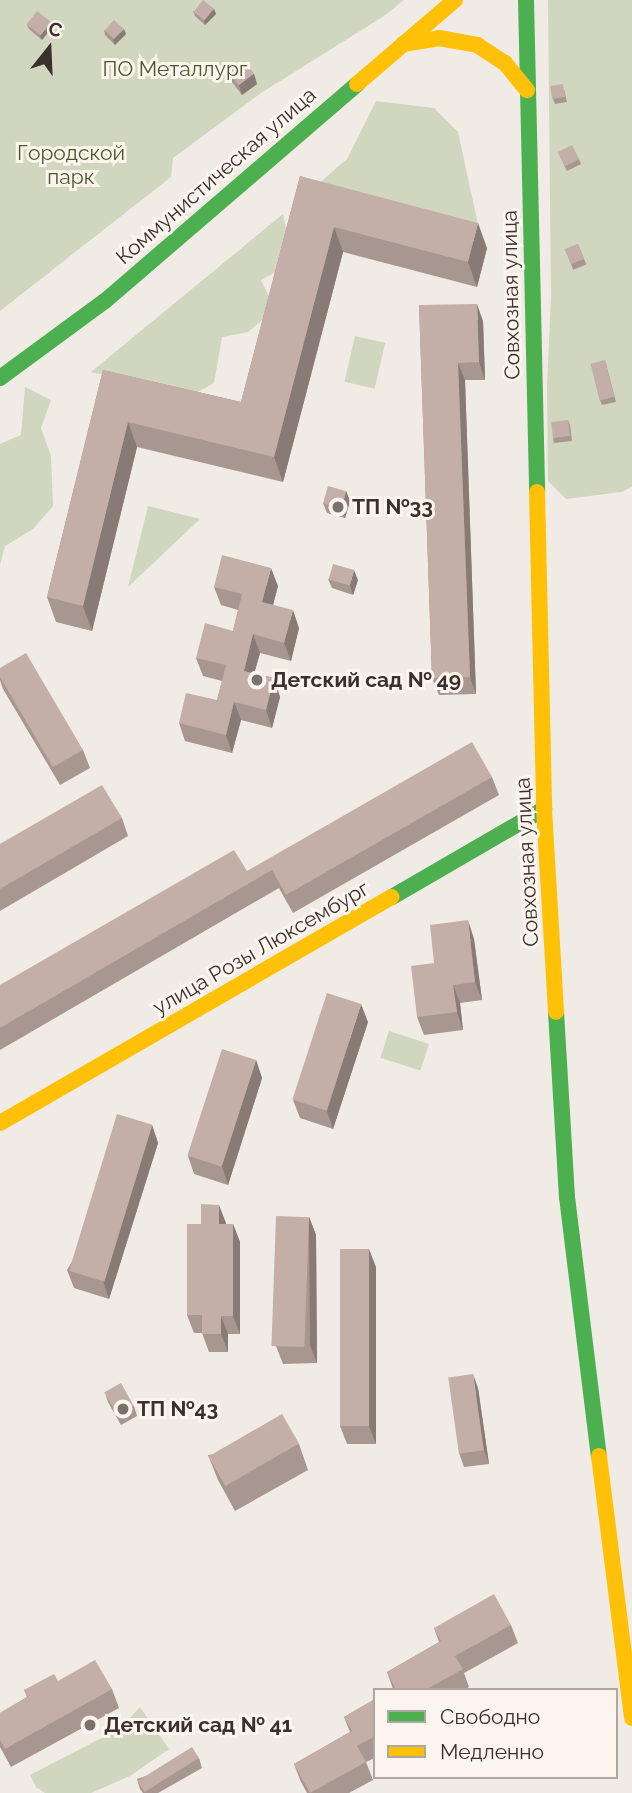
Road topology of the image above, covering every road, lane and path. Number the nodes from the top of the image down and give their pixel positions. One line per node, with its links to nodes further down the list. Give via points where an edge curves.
1 (455, 0): 3 (main road, Коммунистическая улица)
2 (526, 0): 4 (main road, Совхозная улица)
3 (401, 44): 4 (main road, via 439,37 477,45 505,63); 5 (main road, Коммунистическая улица, via 105,301)
4 (527, 90): 6 (main road, Совхозная улица)
5 (0, 378)
6 (544, 809): 7 (main road, улица Розы Люксембург); 8 (main road, Совхозная улица, via 567,1197)
7 (0, 1123)
8 (632, 1718)

